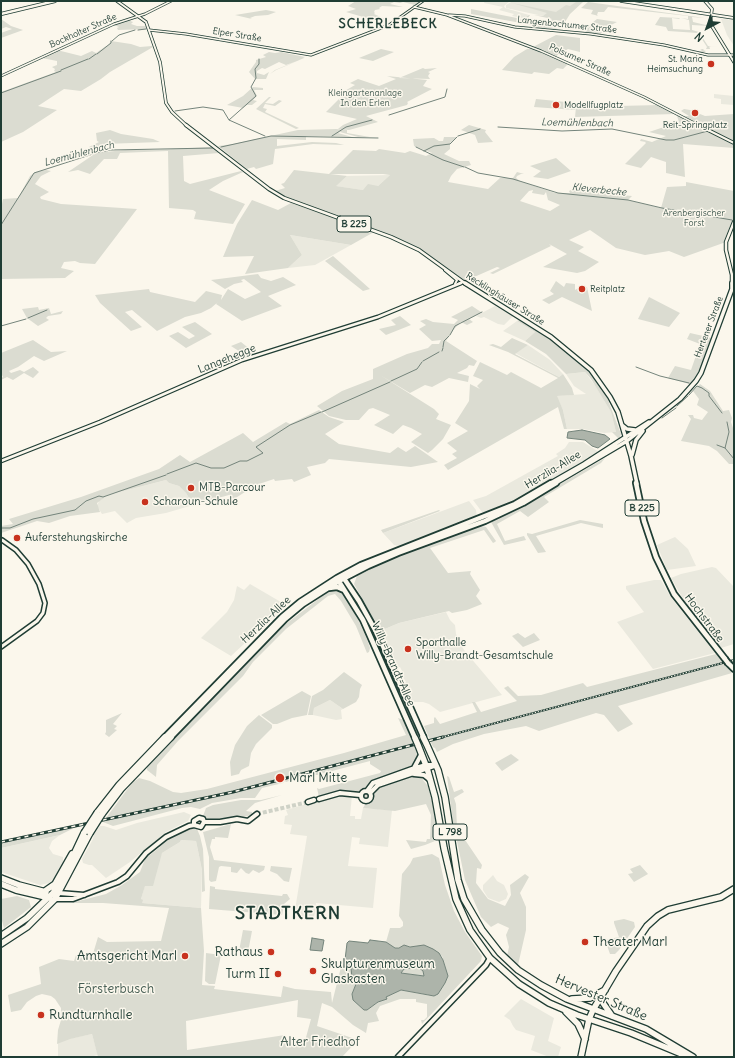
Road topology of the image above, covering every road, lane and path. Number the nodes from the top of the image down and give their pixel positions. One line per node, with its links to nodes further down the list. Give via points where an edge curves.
1 (52, 1): 10 (highway)
2 (55, 1): 10 (highway)
3 (117, 1): 9 (main road, B 225)
4 (171, 1): 11 (street, Bockholter Straße)
5 (423, 1): 8 (street)
6 (621, 1): 13 (main road)
7 (705, 1): 13 (main road, via 712,7)
8 (414, 7): 12 (street, Polsumer Straße); 18 (street, Elper Straße, via 390,24 310,55)
9 (135, 13): 14 (main road, B 225); 15 (street)
10 (1, 14)
11 (145, 14): 14 (street, Bockholter Straße); 17 (street)
12 (448, 14): 19 (street, Langenbochumer Straße, via 516,27 582,32 709,55); 23 (street, Polsumer Straße, via 556,57 644,97)
13 (710, 15): 16 (main road); 19 (main road, via 709,21)
14 (139, 16): 15 (street, Bockholter Straße); 17 (main road, B 225)
15 (134, 18): 22 (street, Bockholter Straße, via 114,24)
16 (734, 18)
17 (144, 20): 18 (main road, B 225)
18 (149, 30): 25 (main road, Recklinghäuser Straße / B 225, via 162,70 166,102 177,117 284,198 398,240)
19 (730, 55): 20 (street, Langenbochumer Straße); 21 (main road)
20 (734, 55)
21 (734, 62)
22 (1, 76)
23 (734, 143)
24 (734, 222): 28 (main road, Hertener Straße, via 726,242 732,289 701,373 680,399)
25 (445, 268): 26 (main road, Recklinghäuser Straße / B 225); 27 (street, B 225, via 457,280)
26 (463, 282): 27 (street, Langehegge); 29 (main road, Recklinghäuser Straße / B 225, via 551,337 582,362 610,397)
27 (454, 286): 35 (street, Langehegge, via 378,317 242,360 100,422)
28 (654, 420): 30 (main road, Hertener Straße); 31 (main road, Hertener Straße)
29 (622, 425): 31 (main road, via 630,430); 32 (main road, Recklinghäuser Straße / B 225)
30 (646, 428): 32 (main road, Hertener Straße); 34 (main road, via 638,437)
31 (637, 430): 32 (main road, Hertener Straße)
32 (626, 440): 33 (main road, Herzlia-Allee); 34 (main road, Recklinghäuser Straße / B 225); 39 (main road, Herzlia-Allee, via 508,507 393,551)
33 (615, 448): 34 (main road, via 624,447); 37 (main road, Herzlia-Allee, via 514,508 398,553)
34 (631, 454): 38 (main road, Recklinghäuser Straße / B 225, via 644,521)
35 (1, 461)
36 (1, 539): 43 (street, via 16,550 28,564 46,603 37,621)
37 (355, 573): 39 (main road, Herzlia-Allee); 42 (main road, via 350,582)
38 (664, 575): 44 (main road, Hochstraße / B 225, via 689,615)
39 (340, 578): 40 (main road, Herzlia-Allee); 41 (main road, Willy-Brandt-Allee); 42 (main road, Willy-Brandt-Allee); 57 (main road, Herzlia-Allee, via 300,602 282,617 151,751 114,791)
40 (322, 592): 41 (main road, via 337,587); 57 (main road, Herzlia-Allee, via 285,619)
41 (348, 594): 46 (main road, Willy-Brandt-Allee, bridge, via 363,620)
42 (358, 598): 45 (main road, Willy-Brandt-Allee, via 379,637)
43 (1, 647)
44 (734, 669)
45 (423, 736): 48 (main road, Hervester Straße, bridge)
46 (421, 754): 47 (main road, Willy-Brandt-Allee); 49 (street)
47 (426, 765): 48 (street); 49 (street); 50 (street); 51 (main road, Hervester Straße / L 798)
48 (436, 765): 74 (main road, Hervester Straße / L 798, via 445,797 458,880 464,899 507,960 540,986)
49 (412, 769): 52 (street, via 373,783)
50 (412, 774): 51 (street, via 424,775); 52 (street, via 378,785)
51 (431, 781): 71 (main road, Hervester Straße / L 798, via 456,899 470,930)
52 (369, 792): 53 (street, via 364,791); 53 (street, via 371,797 367,801)
53 (360, 795): 54 (street, via 340,793)
54 (319, 799)
55 (314, 800): 56 (street)
56 (308, 802)
57 (99, 814): 61 (main road, Herzlia-Allee, bridge)
58 (256, 814): 59 (street, via 248,821 237,819)
59 (204, 822): 60 (street, via 200,827); 60 (street, via 201,818 194,821)
60 (194, 825): 67 (street, via 178,830 157,844 118,882)
61 (87, 833): 65 (main road, via 55,884); 66 (main road, Herzlia-Allee)
62 (1, 878): 65 (main road)
63 (1, 884): 68 (main road)
64 (734, 889): 72 (main road, L 798, via 713,900 668,910 658,916 647,926)
65 (45, 891): 66 (main road)
66 (56, 895): 67 (street); 67 (street, via 73,899); 68 (main road); 70 (main road, Herzlia-Allee, via 27,927)
67 (86, 895)
68 (48, 898): 69 (main road, via 22,922)
69 (1, 936)
70 (1, 944)
71 (490, 958): 75 (main road, Hervester Straße / L 798, via 527,990); 80 (street)
72 (605, 989): 73 (main road, L 798); 74 (main road, L 798, via 587,999)
73 (602, 996): 76 (main road, L 798); 77 (main road, via 603,1003)
74 (567, 999): 76 (main road, Hervester Straße / L 798)
75 (564, 1010): 78 (main road, Hervester Straße / L 798); 79 (main road, L 798, via 578,1024)
76 (593, 1010): 77 (main road, Hervester Straße); 78 (main road, L 798)
77 (612, 1016): 83 (main road, Hervester Straße, via 653,1033)
78 (589, 1019): 79 (main road); 82 (main road, Hervester Straße)
79 (585, 1039): 81 (main road)
80 (398, 1057)
81 (582, 1057)
82 (689, 1057)
83 (693, 1057)

